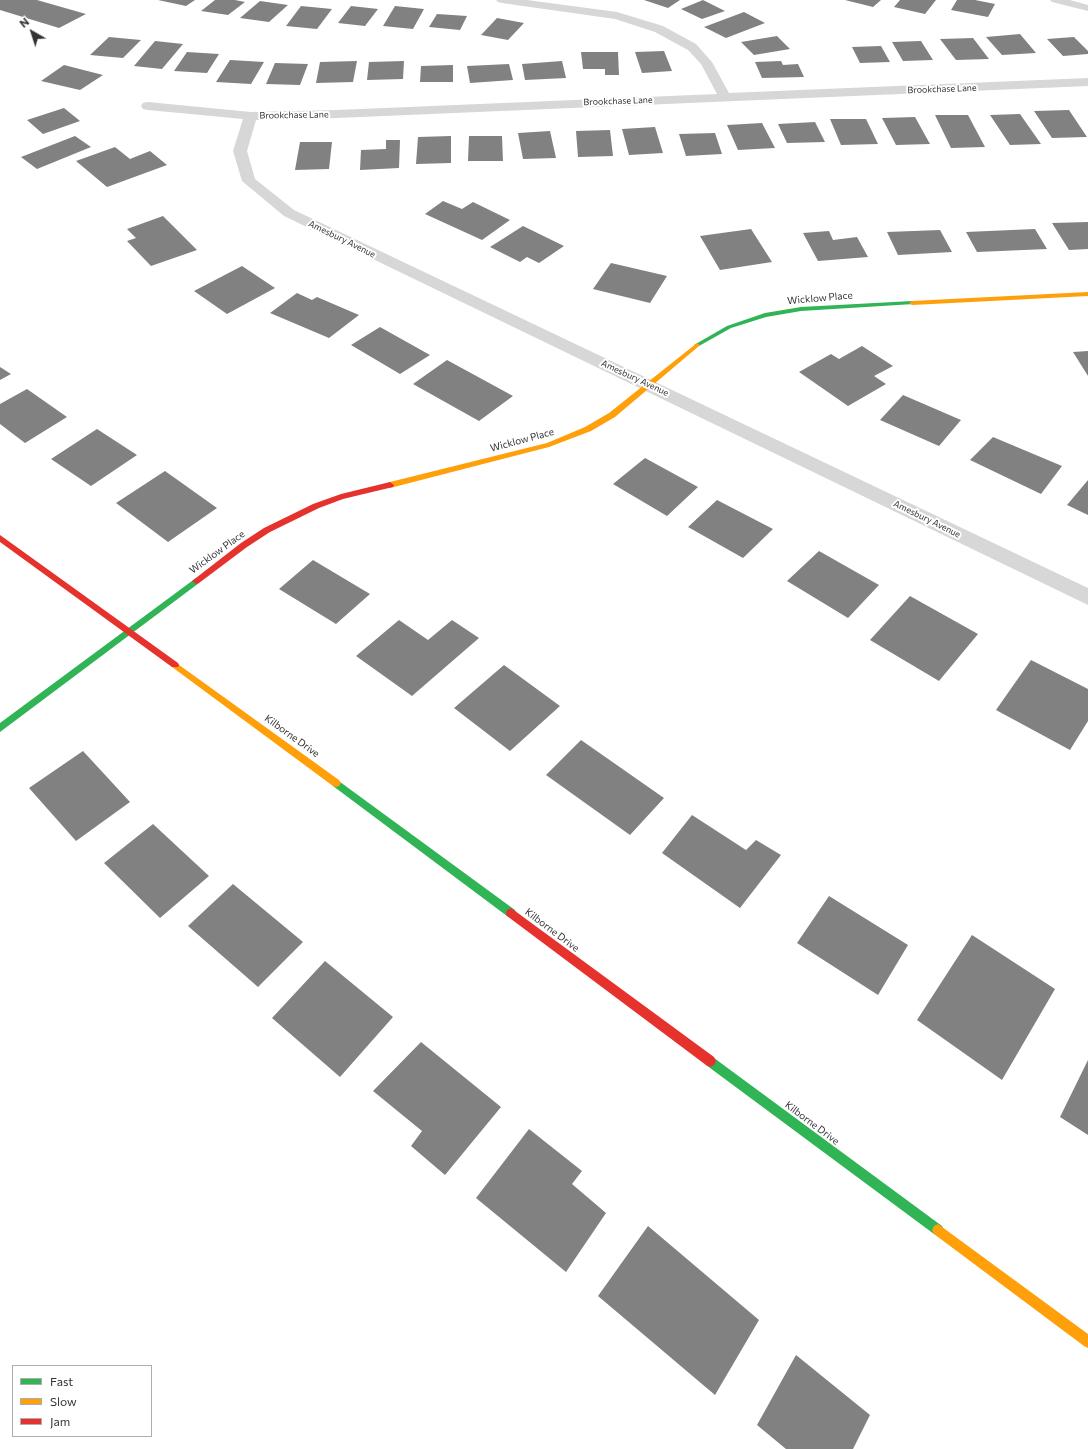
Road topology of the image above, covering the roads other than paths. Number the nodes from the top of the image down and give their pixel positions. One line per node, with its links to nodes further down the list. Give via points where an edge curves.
1 (502, 0): 5 (street, via 617,16 659,29 692,48 706,62)
2 (1056, 0): 3 (street)
3 (1088, 8)
4 (1088, 82): 5 (street, Brookchase Lane)
5 (725, 97): 7 (street, Brookchase Lane)
6 (148, 106): 7 (street, Brookchase Lane)
7 (251, 116): 9 (street, Amesbury Avenue, via 240,151 250,181 289,213)
8 (1088, 294): 9 (street, Wicklow Place, via 802,309 765,315 730,327 699,343)
9 (648, 385): 11 (street, Amesbury Avenue); 12 (street, Wicklow Place, via 612,415 588,429 549,445 341,497 316,506 244,544)
10 (0, 538): 12 (street, Kilborne Drive)
11 (1088, 597)
12 (128, 631): 13 (street, Wicklow Place); 14 (street, Kilborne Drive, via 284,744)
13 (0, 728)
14 (1088, 1342)

